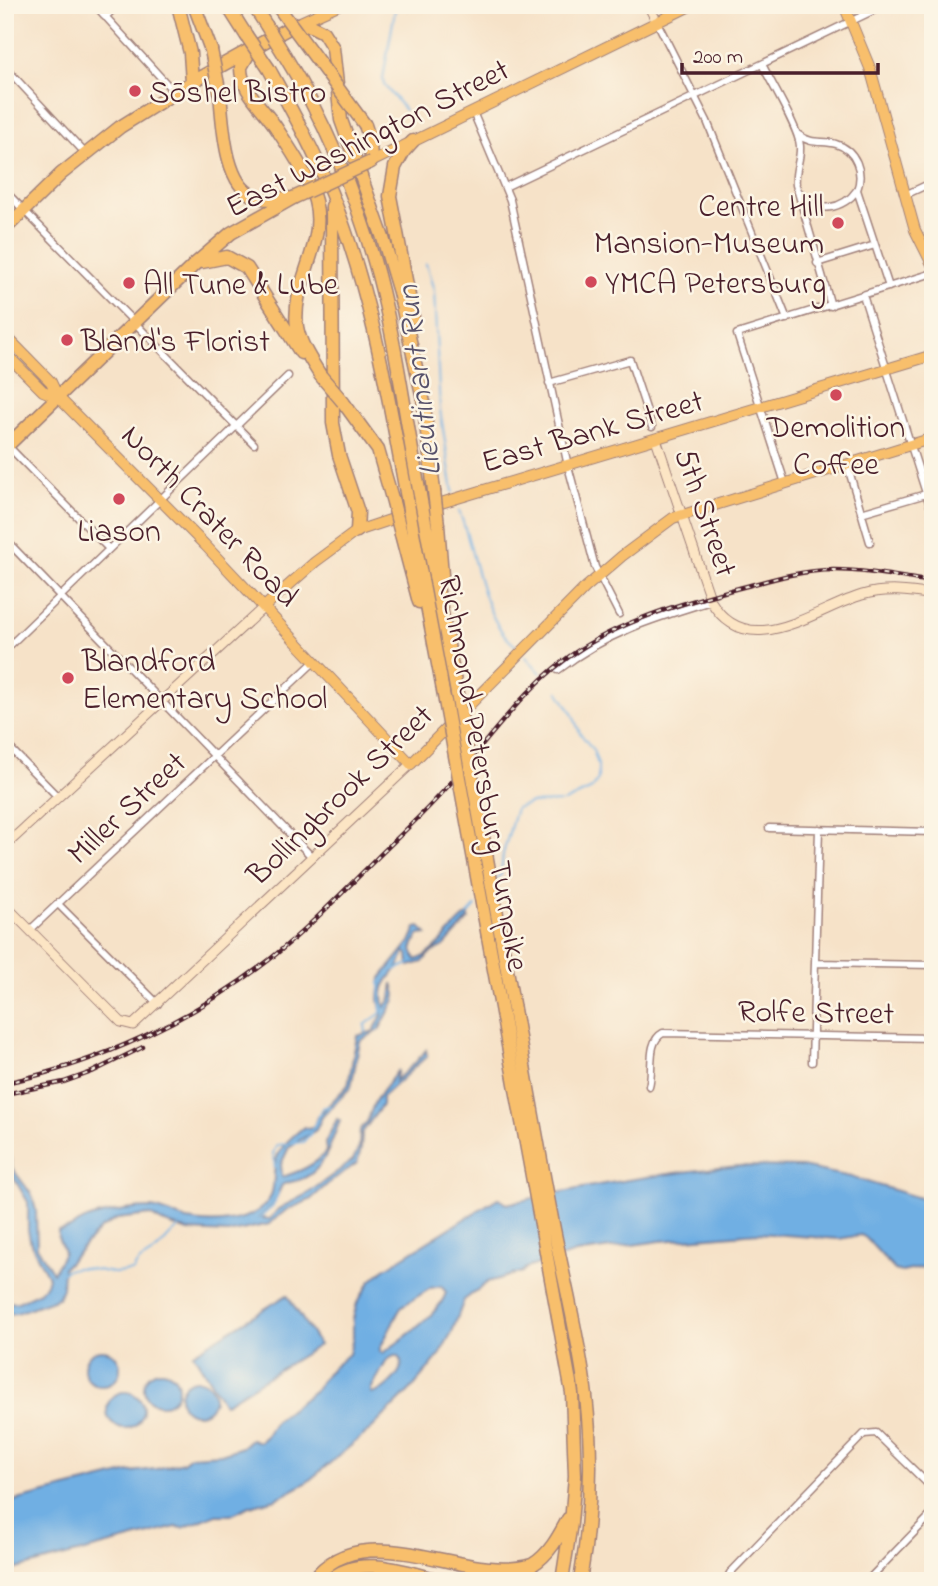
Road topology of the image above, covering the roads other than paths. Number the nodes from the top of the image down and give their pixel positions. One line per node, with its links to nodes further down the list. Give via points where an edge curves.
1 (95, 5): 14 (street)
2 (118, 5): 14 (street)
3 (178, 5): 22 (highway)
4 (194, 5): 37 (highway, bridge, via 211,50 236,179 253,195)
5 (227, 5): 35 (highway, Richmond-Petersburg Turnpike, bridge, via 300,125)
6 (253, 5): 71 (highway, Richmond-Petersburg Turnpike, bridge, via 327,134 353,195 386,310)
7 (338, 5): 17 (main road)
8 (648, 5): 16 (street)
9 (692, 5): 16 (main road, East Washington Street)
10 (844, 5): 15 (main road)
11 (885, 5): 15 (street)
12 (925, 5): 18 (street)
13 (278, 6): 29 (highway, bridge, via 365,125)
14 (105, 17): 23 (street)
15 (851, 21): 20 (street); 36 (main road, via 873,78)
16 (657, 22): 24 (street); 25 (main road, East Washington Street)
17 (296, 24): 19 (highway); 58 (highway, via 318,29 331,41 341,120 396,281)
18 (933, 26)
19 (254, 46): 22 (highway); 54 (highway, via 241,66 241,77 297,160 315,201 316,238 296,313 303,344)
20 (762, 64): 24 (street); 26 (street)
21 (5, 67): 28 (street)
22 (192, 82): 23 (highway)
23 (174, 92): 28 (highway)
24 (696, 97): 32 (street); 48 (street)
25 (473, 112): 27 (main road, East Washington Street); 32 (street)
26 (797, 134): 31 (street, via 801,150); 33 (street, via 848,151 859,169)
27 (413, 141): 29 (main road, East Washington Street); 58 (highway, via 395,167 390,196)
28 (85, 153): 38 (highway)
29 (371, 162): 37 (highway, East Washington Street, bridge)
30 (933, 182): 36 (street)
31 (796, 185): 33 (street, via 804,199 824,208 844,203); 41 (street)
32 (505, 187): 56 (street)
33 (857, 190): 40 (street)
34 (5, 191): 38 (street)
35 (332, 195): 71 (highway, Richmond-Petersburg Turnpike, via 369,312); 77 (highway, via 333,423 359,512)
36 (905, 195): 43 (main road, via 915,230)
37 (293, 198): 42 (highway, East Washington Street, via 231,233)
38 (25, 211): 39 (highway); 49 (street)
39 (5, 229)
40 (875, 245): 41 (street); 45 (street)
41 (817, 263): 47 (street)
42 (195, 264): 49 (highway, East Washington Street); 54 (highway, via 227,257 247,268)
43 (933, 266)
44 (933, 273): 45 (street)
45 (889, 287): 46 (street)
46 (863, 295): 47 (street); 53 (street)
47 (831, 306): 48 (street)
48 (787, 319): 59 (street, via 737,334)
49 (135, 322): 57 (highway, East Washington Street); 60 (street)
50 (5, 335): 57 (main road, via 51,382)
51 (5, 353): 57 (main road, via 43,391)
52 (933, 355): 53 (main road, East Bank Street)
53 (886, 368): 59 (main road, East Bank Street); 65 (street)
54 (320, 375): 76 (highway, bridge, via 378,450 393,502)
55 (288, 376): 60 (street)
56 (549, 383): 61 (street, 5th Street, via 630,360); 68 (street)
57 (58, 397): 66 (highway, East Washington Street); 72 (main road, North Crater Road)
58 (424, 403): 76 (highway, bridge, via 434,491)
59 (761, 407): 63 (main road, East Bank Street); 69 (street)
60 (236, 425): 64 (street); 72 (street)
61 (652, 427)
62 (933, 438): 65 (main road, Bollingbrook Street)
63 (656, 439): 68 (main road, East Bank Street); 74 (street, 5th Street)
64 (254, 444)
65 (911, 445): 67 (main road, Bollingbrook Street); 70 (street)
66 (6, 447): 80 (street)
67 (847, 464): 69 (main road, Bollingbrook Street); 73 (street)
68 (568, 466): 77 (main road, East Bank Street); 81 (street)
69 (785, 483): 74 (main road, Bollingbrook Street)
70 (930, 493): 73 (street); 75 (street)
71 (414, 496): 76 (highway, Richmond-Petersburg Turnpike, bridge)
72 (160, 500): 80 (street); 85 (main road, North Crater Road)
73 (861, 513): 79 (street)
74 (682, 515): 81 (main road, Bollingbrook Street); 84 (street, 5th Street)
75 (933, 515)
76 (420, 530): 90 (highway, Richmond-Petersburg Turnpike); 90 (highway, Richmond-Petersburg Turnpike, via 446,635)
77 (357, 531): 85 (main road, East Bank Street)
78 (5, 540): 83 (street)
79 (870, 542)
80 (109, 549): 83 (street)
81 (598, 576): 86 (street); 94 (main road, Bollingbrook Street)
82 (933, 595): 84 (street, via 874,592 776,629 755,631 720,615)
83 (61, 597): 87 (street); 91 (street)
84 (711, 601): 89 (street, via 626,629)
85 (264, 607): 88 (main road, North Crater Road); 91 (street, East Bank Street)
86 (618, 614)
87 (7, 646)
88 (315, 660): 93 (street, Miller Street); 94 (main road, North Crater Road)
89 (558, 670)
90 (447, 678): 104 (highway, Richmond-Petersburg Turnpike, bridge); 104 (highway, Richmond-Petersburg Turnpike, bridge, via 444,701)
91 (162, 701): 93 (street); 95 (street, East Bank Street)
92 (5, 743): 95 (street)
93 (215, 756): 100 (street); 101 (street, Miller Street)
94 (411, 764): 100 (street, Bollingbrook Street)
95 (58, 797): 99 (street, East Bank Street)
96 (769, 828): 97 (street)
97 (819, 829): 98 (street); 105 (street)
98 (933, 832)
99 (5, 846)
100 (312, 857): 107 (street, Bollingbrook Street)
101 (58, 904): 103 (street, Miller Street); 107 (street)
102 (5, 905): 103 (street)
103 (30, 930): 107 (street, Bollingbrook Street, via 125,1024 134,1025)
104 (495, 937): 113 (highway, Richmond-Petersburg Turnpike, via 527,1153 569,1374 575,1464); 119 (highway, Richmond-Petersburg Turnpike, via 582,1372 590,1443 589,1517)
105 (816, 962): 106 (street); 108 (street)
106 (933, 965)
107 (158, 1004)
108 (814, 1036): 109 (street, Rolfe Street); 110 (street); 111 (street, Rolfe Street, via 663,1033 653,1044)
109 (933, 1038)
110 (813, 1062)
111 (649, 1086)
112 (933, 1489): 120 (street, via 876,1433 864,1434)
113 (572, 1513): 115 (highway, via 545,1555 507,1575 475,1575 363,1554 335,1560); 118 (highway, Richmond-Petersburg Turnpike)
114 (933, 1513): 121 (street)
115 (312, 1581)
116 (329, 1581): 117 (highway, via 344,1570 366,1565)
117 (444, 1581)
118 (562, 1581)
119 (580, 1581)
120 (726, 1581)
121 (867, 1581)

